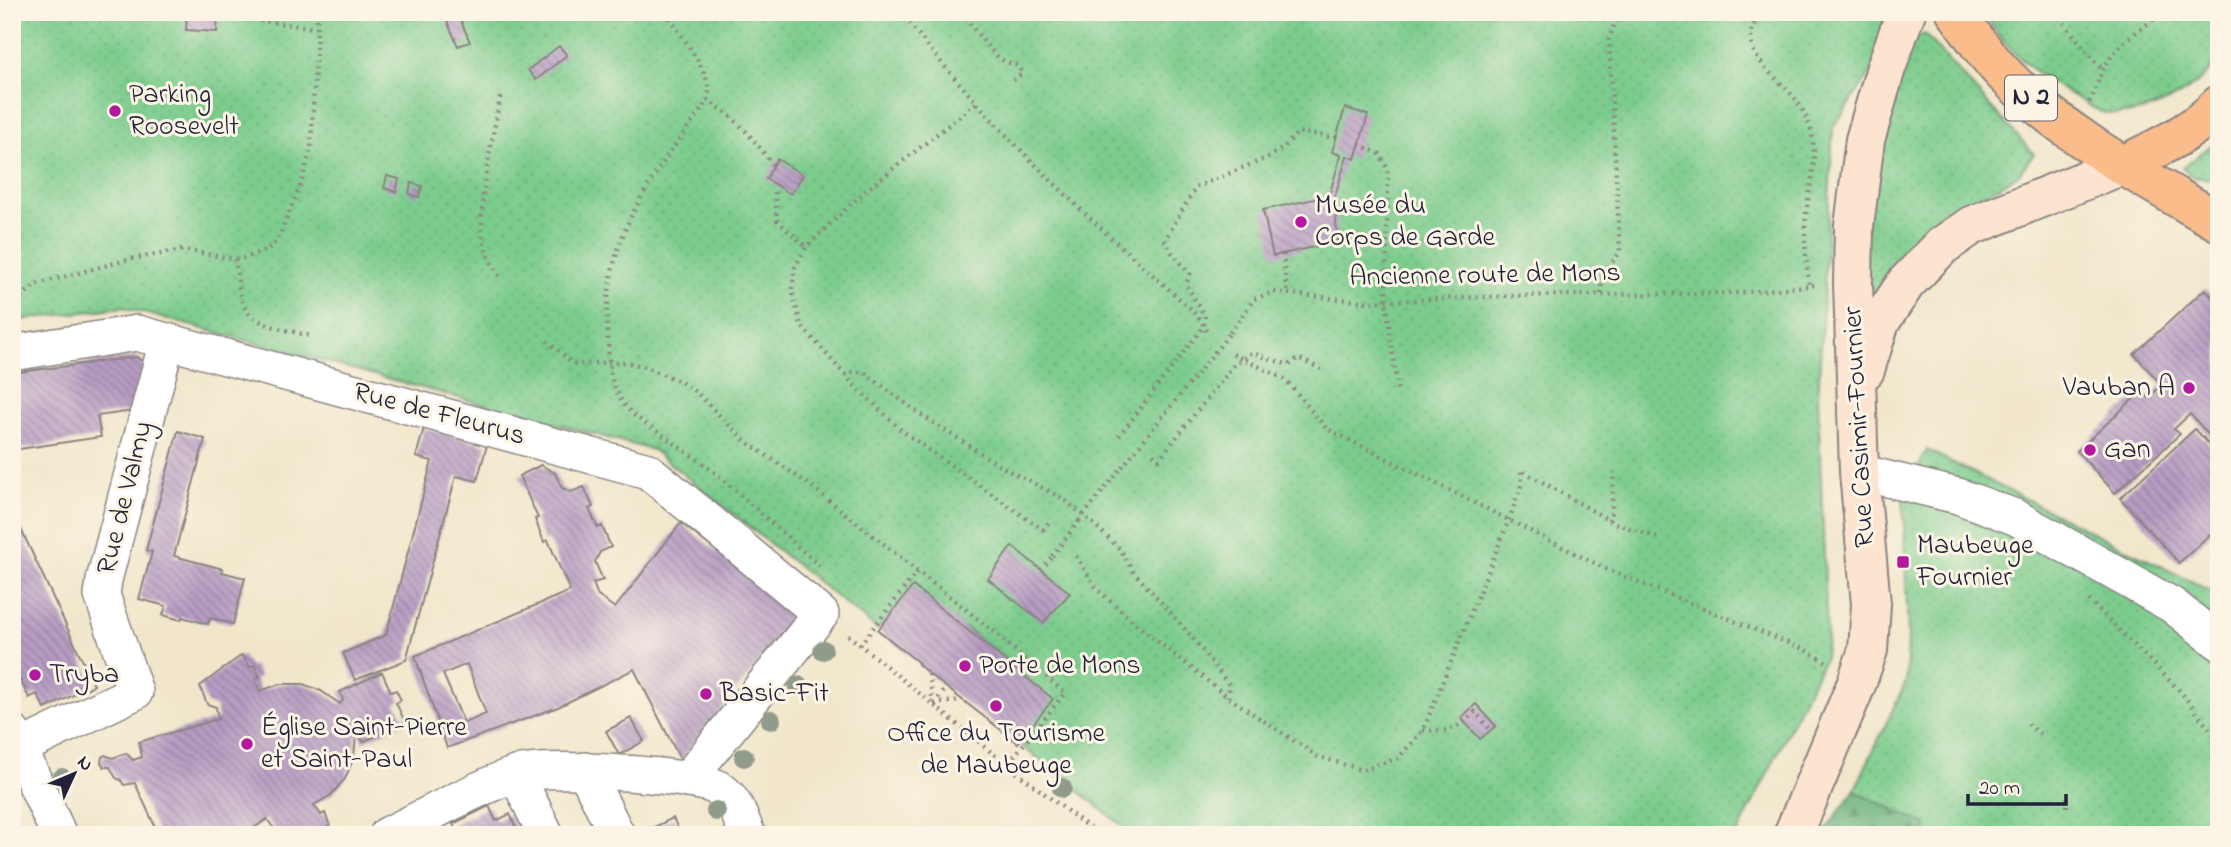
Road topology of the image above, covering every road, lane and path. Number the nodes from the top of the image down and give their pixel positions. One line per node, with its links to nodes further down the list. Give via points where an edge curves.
1 (318, 12): 11 (path)
2 (666, 12): 15 (path, via 704,75)
3 (901, 12): 16 (path)
4 (961, 12): 13 (path, via 1001,60 1020,68 1022,74)
5 (1625, 12): 31 (path, via 1609,40 1620,253 1606,268)
6 (1763, 12): 29 (path, via 1752,34 1754,54 1794,97 1813,138 1805,230)
7 (1906, 12): 28 (main road, Rue Casimir-Fournier, via 1865,140 1854,226)
8 (1956, 12): 20 (main road, N 2, via 2005,76)
9 (2055, 12): 12 (path)
10 (218, 15): 11 (path)
11 (316, 28): 26 (path, via 314,124 301,184 277,240 257,254)
12 (2102, 70)
13 (1012, 81)
14 (500, 97): 27 (path, via 482,223 492,265)
15 (707, 100): 21 (path, via 745,129); 42 (path, via 625,226 607,296)
16 (976, 103): 24 (path, via 864,192); 34 (path)
17 (2219, 105): 20 (main road, via 2183,135)
18 (1336, 138): 34 (path, via 1298,132 1269,157 1196,187 1165,240 1190,274 1186,285 1205,316)
19 (1359, 145): 32 (path, via 1380,154 1388,170)
20 (2123, 165): 23 (main road); 46 (main road, via 1971,226 1941,246 1906,283 1880,322)
21 (774, 166)
22 (775, 192): 24 (path, via 777,220)
23 (2210, 212)
24 (806, 247): 44 (path, via 795,267 792,290 801,325)
25 (1283, 254): 30 (path)
26 (235, 259): 33 (path, via 184,250 150,254 47,281 28,290); 36 (path, via 246,309 265,323)
27 (502, 280)
28 (1853, 283): 29 (path, Ancienne route de Mons); 46 (main road, Rue Casimir-Fournier)
29 (1809, 285): 31 (path, Ancienne route de Mons, via 1738,293)
30 (1286, 292): 32 (path, Ancienne route de Mons); 51 (path, Ancienne route de Mons, bridge, via 1254,299)
31 (1601, 295): 32 (path, Ancienne route de Mons)
32 (1387, 301): 45 (path)
33 (12, 309)
34 (1204, 326): 35 (path); 47 (path)
35 (1208, 334)
36 (310, 336)
37 (167, 341): 39 (street, Rue de Fleurus, via 137,332); 61 (street, Rue de Fleurus, via 648,471); 74 (street, Rue de Valmy, via 102,595 135,692)
38 (547, 341): 42 (path, via 573,364)
39 (12, 353)
40 (1233, 354): 41 (path)
41 (1243, 358): 43 (path, via 1252,353 1289,365 1298,359); 48 (path, via 1159,459); 52 (path, via 1285,379 1326,428)
42 (609, 362): 58 (path, via 611,380 624,406 732,486); 59 (path, via 646,366 681,382 745,441 806,482)
43 (1321, 369)
44 (845, 374): 51 (path, via 865,373 957,438); 54 (path, via 902,431 1045,531)
45 (1398, 394)
46 (1857, 395): 50 (main road, Rue Casimir-Fournier)
47 (1119, 436)
48 (1153, 454)
49 (1614, 471): 53 (path)
50 (1859, 472): 62 (street, via 1958,496 2015,517 2172,605); 65 (main road, Rue Casimir-Fournier, via 1871,604 1868,650)
51 (1084, 515): 57 (path, Ancienne route de Mons, bridge); 67 (path, via 1120,549 1133,571 1192,637 1230,686)
52 (1509, 520): 53 (path, via 1524,469); 65 (path, via 1606,569 1802,649); 71 (path)
53 (1608, 520): 55 (path)
54 (1049, 522)
55 (1658, 538)
56 (1076, 556): 67 (path, via 1097,589)
57 (1041, 570)
58 (825, 571)
59 (917, 572): 63 (path); 76 (path, via 1065,693)
60 (2085, 596): 75 (path, via 2181,692)
61 (821, 614): 63 (path); 79 (street)
62 (2219, 642)
63 (860, 645): 69 (path)
64 (929, 674): 69 (path)
65 (1858, 678): 89 (main road, Rue Casimir-Fournier)
66 (947, 687): 69 (path)
67 (1228, 697): 71 (path, via 1317,756 1362,770 1398,758)
68 (962, 700): 69 (path)
69 (933, 704): 76 (path)
70 (2028, 724): 73 (path)
71 (1423, 730): 72 (path, via 1442,732 1459,727 1475,712)
72 (1491, 730)
73 (2040, 734)
74 (16, 740): 83 (street)
75 (2219, 742)
76 (1007, 765): 88 (path)
77 (586, 770): 78 (street); 79 (street); 86 (street)
78 (516, 774): 82 (street); 85 (street)
79 (687, 780): 87 (street, via 725,792)
80 (2067, 794): 81 (path)
81 (2067, 807)
82 (434, 825): 84 (street)
83 (59, 835)
84 (387, 835)
85 (546, 835)
86 (617, 835)
87 (748, 835)
88 (1099, 835)
89 (1793, 835)

